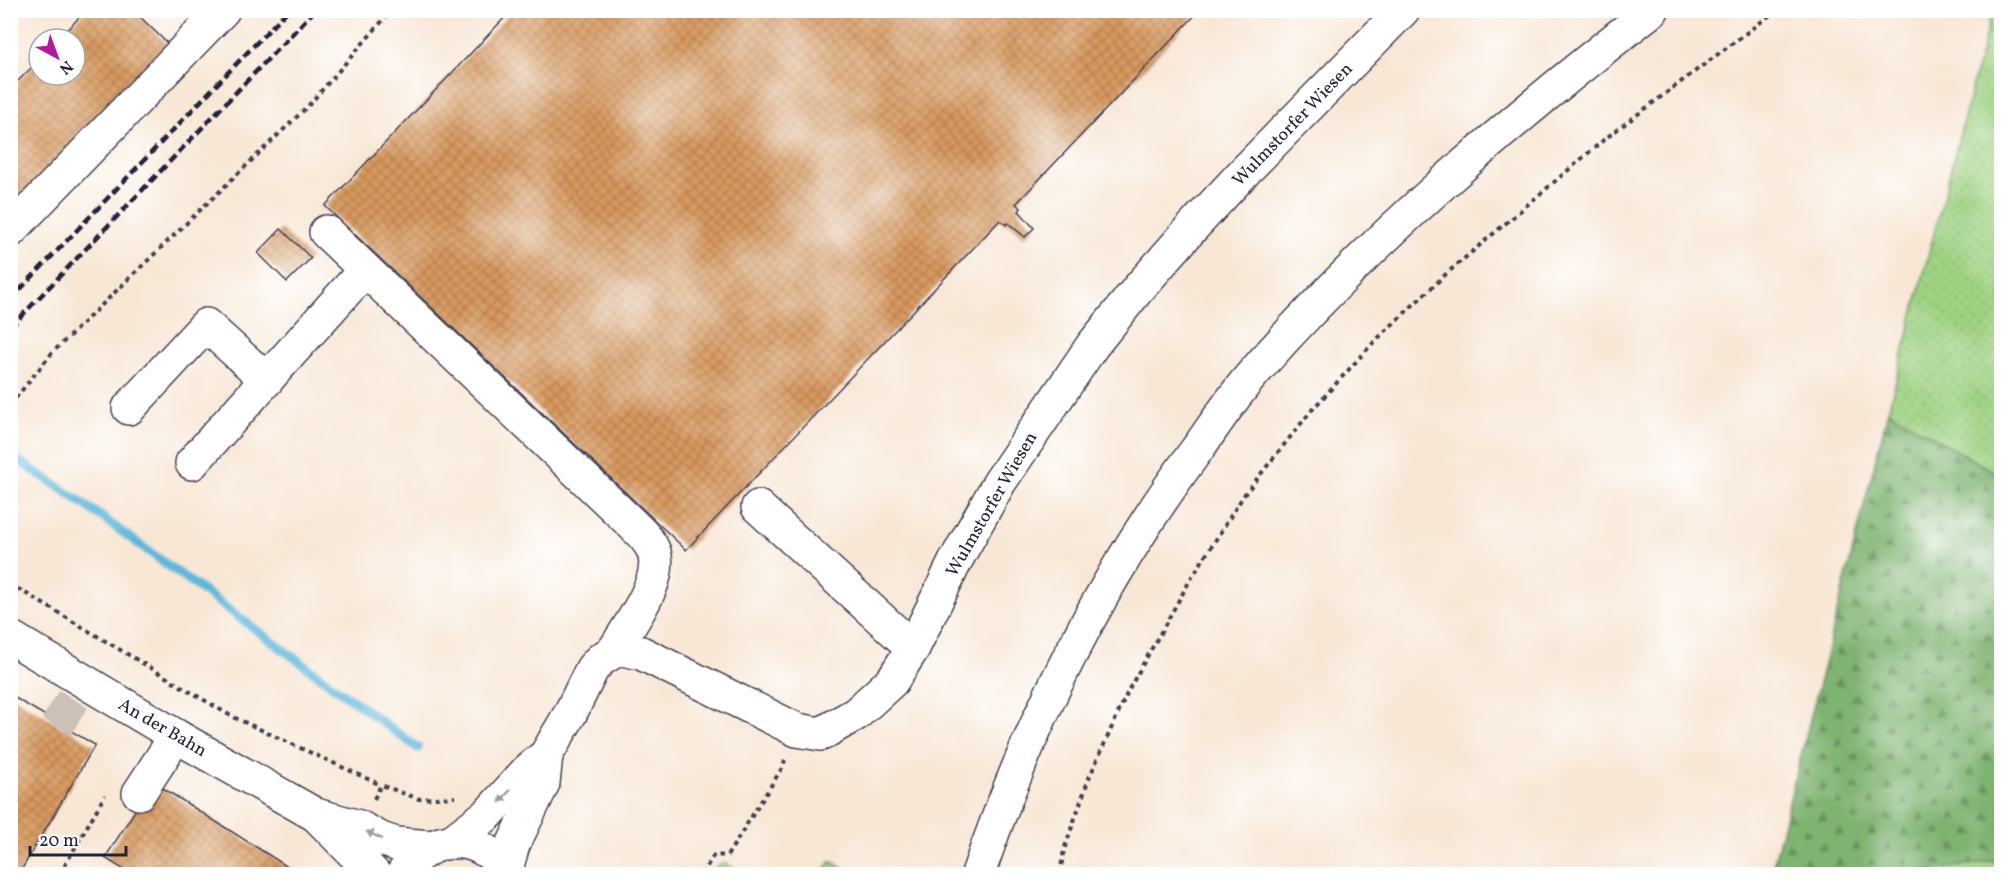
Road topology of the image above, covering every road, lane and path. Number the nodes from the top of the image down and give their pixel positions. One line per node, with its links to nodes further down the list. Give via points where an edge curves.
1 (223, 10): 6 (street)
2 (392, 10): 10 (path, via 308,106 51,353)
3 (1403, 10): 16 (street, Wulmstorfer Wiesen, via 1190,230 1092,346 999,483)
4 (1652, 10): 31 (street, via 1418,204 1323,298 1250,378 1165,492 1082,630 1022,756)
5 (1778, 10): 32 (path, via 1606,138 1455,266 1374,342 1311,411 1244,495 1128,689 1089,778 1064,850)
6 (10, 231)
7 (326, 232): 8 (street)
8 (365, 270): 9 (street); 17 (street, via 650,544 655,562 653,582)
9 (267, 380): 11 (street, via 206,326); 12 (street)
10 (10, 405)
11 (129, 408)
12 (192, 464)
13 (758, 507): 16 (street)
14 (10, 584): 21 (path, via 231,716)
15 (10, 637): 19 (street, An der Bahn)
16 (913, 648): 18 (street, Wulmstorfer Wiesen, via 892,681 856,714 821,734)
17 (614, 651): 18 (street, Wulmstorfer Wiesen, via 641,653); 20 (street, via 592,669)
18 (797, 730): 30 (path, via 782,768 727,856 714,855)
19 (176, 736): 23 (street); 24 (street, An der Bahn)
20 (546, 755): 25 (street, one-way to 25, via 488,814); 29 (street, via 543,783 513,845)
21 (381, 785)
22 (107, 791): 26 (path)
23 (139, 793)
24 (316, 815): 25 (street, An der Bahn, one-way to 24, via 396,844 359,827); 27 (street, An der Bahn)
25 (441, 845): 28 (street, via 413,860); 29 (street, via 472,844 496,858)
26 (60, 874)
27 (374, 874)
28 (403, 874)
29 (507, 874)
30 (702, 874)
31 (978, 874)
32 (1060, 874)

